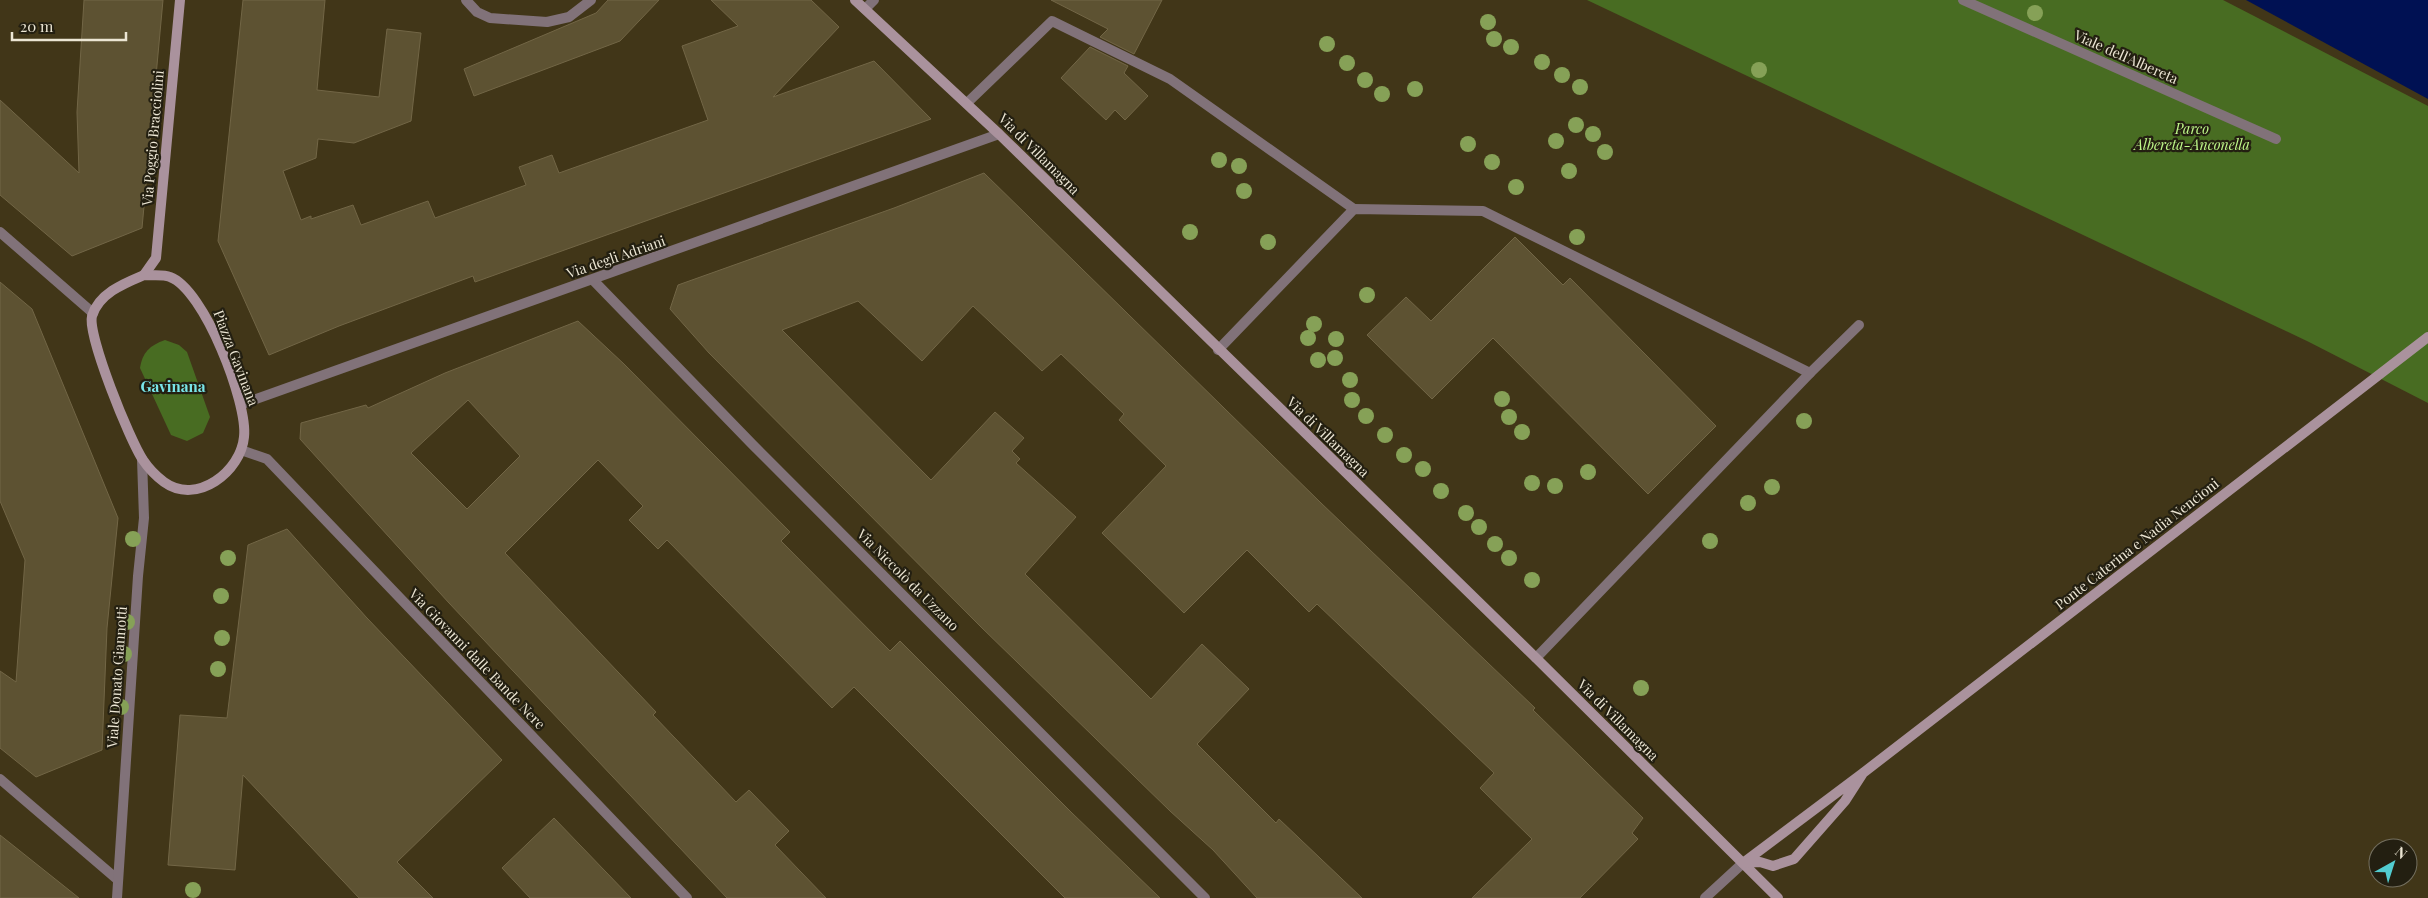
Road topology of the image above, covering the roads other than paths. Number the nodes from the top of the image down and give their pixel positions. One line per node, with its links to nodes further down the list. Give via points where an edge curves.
1 (180, 0): 13 (main road, Via Poggio Bracciolini, via 156,258)
2 (466, 0): 3 (street, via 477,12 490,18 547,22 569,17)
3 (591, 0)
4 (856, 0): 7 (main road, Via di Villamagna)
5 (874, 0): 7 (street)
6 (1964, 0): 10 (street, Viale dell'Albereta)
7 (864, 9): 8 (main road, Via di Villamagna)
8 (967, 103): 9 (main road, Via di Villamagna); 11 (street, via 1052,21 1170,79)
9 (999, 134): 14 (street, Via degli Adriani); 18 (main road, Via di Villamagna)
10 (2276, 139)
11 (1354, 209): 18 (street); 19 (street, via 1483,211)
12 (0, 232): 15 (street)
13 (144, 275): 15 (main road, Piazza Gavinana, via 110,293); 20 (main road, Piazza Gavinana, via 171,277 201,308)
14 (593, 280): 20 (street, Via degli Adriani); 30 (street, Via Niccolò da Uzzano)
15 (93, 313): 22 (main road, Piazza Gavinana, via 91,329 103,368)
16 (1859, 325): 19 (street)
17 (2428, 337): 24 (main road, Ponte Caterina e Nadia Nencioni)
18 (1218, 350): 23 (main road, Via di Villamagna)
19 (1810, 373): 23 (street)
20 (242, 404): 21 (main road, Piazza Gavinana)
21 (241, 450): 22 (main road, Piazza Gavinana, via 226,474 207,486 195,489 165,483); 29 (street, Via Giovanni dalle Bande Nere, via 267,459)
22 (142, 459): 27 (street, Viale Donato Giannotti, via 144,518)
23 (1536, 658): 26 (main road, Via di Villamagna)
24 (1863, 773): 26 (main road, Ponte Caterina e Nadia Nencioni); 26 (main road, Ponte Caterina e Nadia Nencioni, via 1845,801 1794,859 1773,866 1760,862)
25 (0, 779): 27 (street)
26 (1743, 863): 31 (street); 32 (main road, Via di Villamagna)
27 (118, 880): 28 (street, Viale Donato Giannotti)
28 (117, 898)
29 (687, 898)
30 (1205, 898)
31 (1705, 898)
32 (1778, 898)

